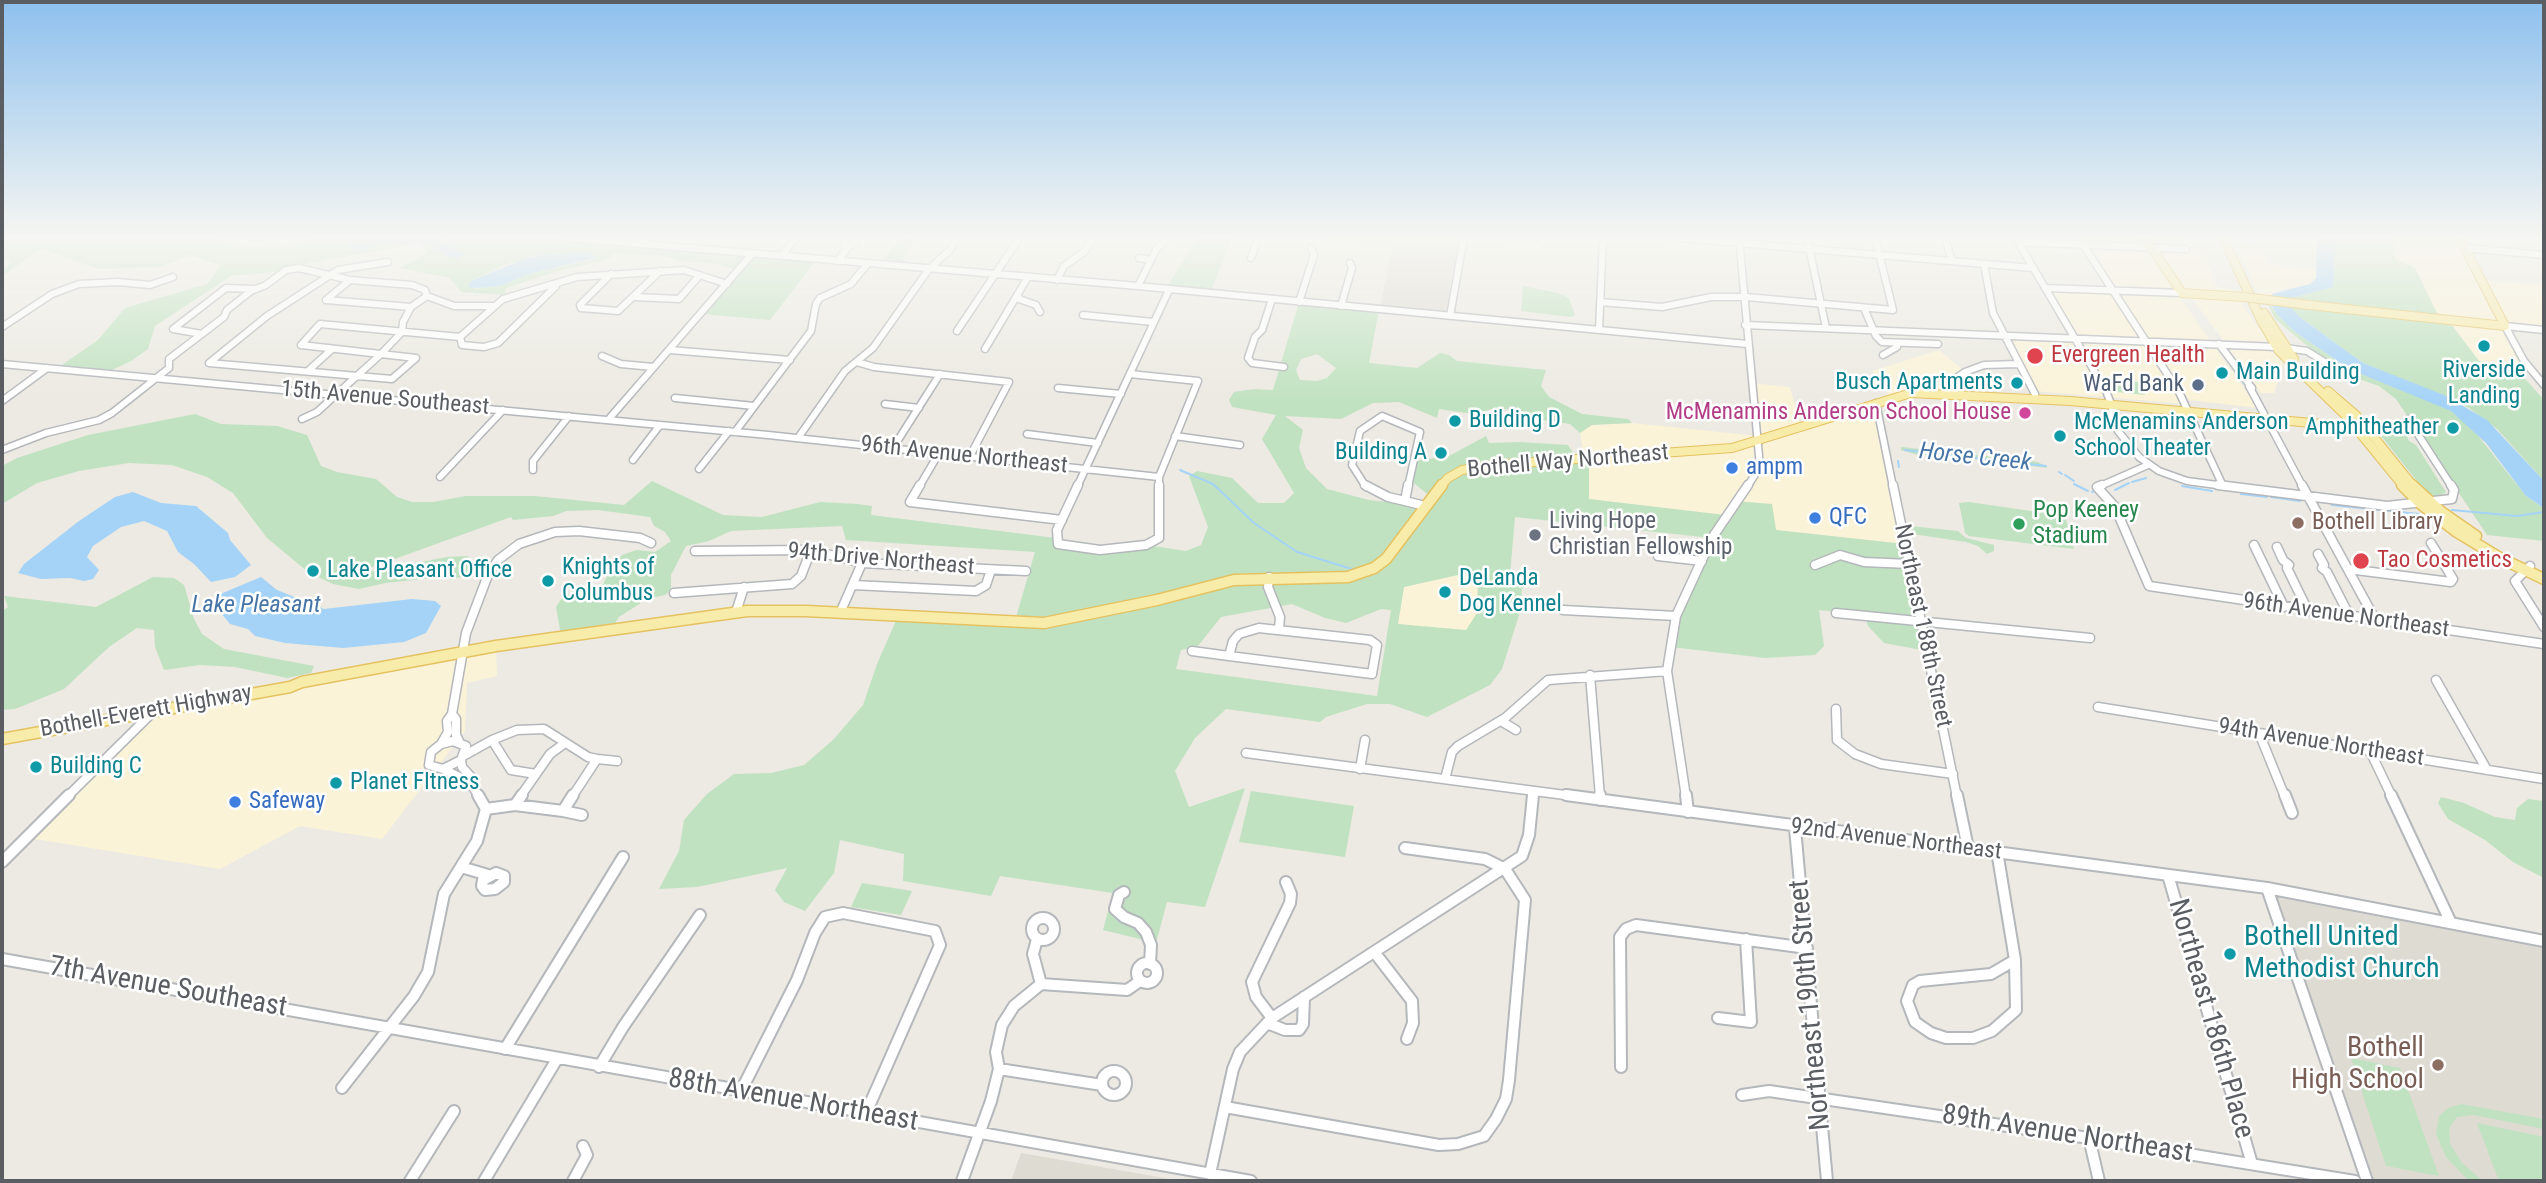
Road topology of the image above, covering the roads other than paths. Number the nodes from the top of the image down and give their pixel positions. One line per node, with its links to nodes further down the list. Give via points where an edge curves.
1 (57, 292): 51 (street)
2 (221, 292): 58 (street, via 173,329)
3 (252, 292): 58 (street)
4 (304, 292): 81 (street, via 209,363)
5 (335, 292): 43 (street, via 326,300)
6 (425, 292): 34 (street)
7 (526, 292): 41 (street)
8 (550, 292): 60 (street, via 498,343 462,345)
9 (593, 292): 35 (street, via 581,308 618,311)
10 (640, 292): 35 (street)
11 (685, 292): 35 (street, via 679,299)
12 (720, 292): 70 (street)
13 (833, 292): 74 (street, via 816,304 811,331)
14 (913, 292): 75 (street, via 873,348)
15 (982, 292): 55 (street)
16 (1168, 292): 48 (street)
17 (1194, 292): 37 (street)
18 (1302, 292): 38 (street)
19 (1345, 292): 42 (street)
20 (1454, 292): 47 (street)
21 (1600, 292): 39 (street)
22 (1745, 292): 36 (street)
23 (1817, 292): 40 (street)
24 (1889, 292): 44 (street, via 1894,310)
25 (1989, 292): 59 (street)
26 (2047, 292): 61 (street)
27 (2115, 292): 62 (street)
28 (2155, 292): 32 (street)
29 (2253, 292): 67 (main road)
30 (2254, 292): 67 (main road)
31 (2488, 292): 50 (main road)
32 (2182, 293): 50 (main road, bridge)
33 (1018, 294): 45 (street); 69 (street)
34 (426, 296): 41 (street, via 454,306); 43 (street)
35 (635, 297)
36 (1746, 297): 39 (street, via 1711,297 1662,307); 40 (street); 49 (street)
37 (1272, 299): 38 (street); 78 (street, via 1249,360)
38 (1299, 302): 42 (street)
39 (1600, 302): 53 (street)
40 (1819, 304): 44 (street); 52 (street)
41 (495, 306): 60 (street)
42 (1341, 306): 47 (street)
43 (411, 307): 57 (street)
44 (1864, 308): 56 (street)
45 (1040, 312)
46 (1083, 315): 48 (street)
47 (1450, 316): 53 (street)
48 (1153, 322): 83 (street)
49 (1745, 325): 52 (street); 63 (street)
50 (2505, 326): 54 (street); 87 (street)
51 (2, 327)
52 (1826, 327): 56 (street)
53 (1599, 330): 63 (street)
54 (2544, 330)
55 (957, 331)
56 (1874, 331): 59 (street); 64 (street, via 1878,339)
57 (402, 332): 60 (street); 68 (street, via 320,324 301,345); 71 (street)
58 (202, 334): 84 (street, via 169,359 169,368)
59 (2004, 336): 61 (street); 77 (street)
60 (460, 337)
61 (2075, 339): 62 (street); 97 (street)
62 (2147, 341): 66 (street); 101 (street)
63 (1747, 344): 115 (street)
64 (1897, 344): 65 (street); 72 (street)
65 (1938, 344)
66 (2219, 344): 67 (street); 104 (street)
67 (2282, 348): 86 (street, via 2307,351); 108 (main road, via 2292,366); 109 (main road)
68 (332, 349): 71 (street); 81 (street)
69 (985, 349)
70 (670, 350): 74 (street); 80 (street)
71 (381, 354): 85 (street); 85 (street, via 416,358 392,379)
72 (1884, 355)
73 (602, 356): 80 (street)
74 (790, 360): 98 (street)
75 (857, 362): 82 (street); 114 (street, via 845,371)
76 (2, 364): 79 (street, 15th Avenue Southeast)
77 (2018, 364): 90 (street, via 1984,365 1965,372 1952,381); 91 (street)
78 (1284, 367)
79 (47, 368): 84 (street, 15th Avenue Southeast); 94 (street)
80 (653, 368): 106 (street)
81 (308, 371): 85 (street)
82 (940, 374): 99 (street); 121 (street, via 1009,382)
83 (1130, 374): 89 (street); 113 (street, via 1198,381)
84 (156, 378): 92 (street, 15th Avenue Southeast); 119 (street, via 112,413)
85 (357, 378): 92 (street)
86 (2355, 381)
87 (2544, 385)
88 (1058, 388): 89 (street)
89 (1121, 394): 116 (street)
90 (1956, 394): 91 (main road, Bothell Way Northeast); 96 (main road, Bothell Way Northeast, via 1911,393); 97 (main road, Bothell Way Northeast)
91 (2035, 394): 97 (main road, Bothell Way Northeast)
92 (336, 395): 100 (street, 15th Avenue Southeast); 103 (street)
93 (675, 398): 98 (street)
94 (2, 401)
95 (885, 404): 99 (street)
96 (1876, 404): 115 (main road, Bothell Way Northeast); 145 (street, Northeast 188th Street)
97 (2112, 405): 101 (main road, Bothell Way Northeast); 123 (street, via 2127,445)
98 (754, 406): 110 (street)
99 (919, 408): 118 (street)
100 (503, 410): 102 (street, 15th Avenue Southeast); 127 (street)
101 (2188, 411): 104 (main road, Bothell Way Northeast); 129 (street)
102 (569, 416): 106 (street, 15th Avenue Southeast); 126 (street, via 533,461)
103 (302, 419)
104 (2269, 419): 108 (main road, Bothell Way Northeast); 130 (street)
105 (2408, 419): 132 (street, via 2454,490 2452,499)
106 (608, 420): 107 (street, 15th Avenue Southeast)
107 (660, 425): 110 (street, 15th Avenue Southeast); 122 (street)
108 (2355, 427): 109 (main road, Bothell Way Northeast); 132 (main road, via 2381,461)
109 (2367, 428): 132 (main road)
110 (732, 431): 112 (street, 15th Avenue Southeast); 124 (street)
111 (1027, 434): 116 (street)
112 (768, 435): 114 (street, 96th Avenue Northeast)
113 (1175, 436): 117 (street); 128 (street)
114 (798, 438): 118 (street, 96th Avenue Northeast)
115 (1757, 442): 133 (main road, Bothell Way Northeast, via 1707,451 1475,467 1454,473); 143 (street, via 1760,467 1726,515)
116 (1098, 443): 125 (street)
117 (1240, 445)
118 (893, 448): 120 (street, 96th Avenue Northeast)
119 (2, 450)
120 (939, 453): 121 (street, 96th Avenue Northeast); 134 (street, via 910,502)
121 (970, 456): 125 (street, 96th Avenue Northeast)
122 (633, 460)
123 (2148, 465): 129 (street, via 2187,481); 157 (street, 96th Avenue Northeast, via 2097,487 2115,507 2149,586)
124 (699, 469)
125 (1086, 469): 128 (street, 96th Avenue Northeast); 134 (street)
126 (533, 471)
127 (440, 477)
128 (1159, 477): 134 (street, via 1159,538 1146,545 1100,550 1058,544)
129 (2223, 486): 130 (street)
130 (2310, 496): 132 (street, via 2387,506); 149 (street)
131 (1405, 501): 131 (street, via 1366,487 1352,465 1360,431 1382,416 1420,432); 133 (street)
132 (2426, 504): 147 (main road, via 2456,532)
133 (1425, 506): 152 (main road, Bothell Way Northeast, via 1403,539 1374,568 1334,579)
134 (1062, 520)
135 (651, 543): 173 (street, via 572,531 541,535 519,544 498,560 488,575)
136 (2431, 543): 149 (street, via 2451,582)
137 (2254, 545): 157 (street)
138 (2277, 547): 159 (street)
139 (811, 550): 140 (street, 94th Drive Northeast); 144 (street, 94th Drive Northeast); 155 (street, via 801,576 792,584)
140 (695, 551)
141 (2318, 554): 164 (street)
142 (1658, 556): 143 (street)
143 (1702, 561): 163 (street)
144 (862, 563): 148 (street, 94th Drive Northeast); 154 (street)
145 (1909, 564): 146 (street, via 1864,562 1840,555); 166 (street, Northeast 188th Street)
146 (1815, 565)
147 (2528, 568): 151 (main road); 153 (main road); 167 (street, via 2515,581)
148 (991, 569): 150 (street, 94th Drive Northeast); 154 (street, via 986,585 976,591)
149 (2348, 569): 165 (street)
150 (1026, 571)
151 (2544, 573)
152 (1269, 577): 161 (main road, Bothell Way Northeast, via 1234,580 1064,621 999,625); 168 (street)
153 (2544, 579)
154 (853, 585): 161 (street)
155 (744, 587): 156 (street, via 686,588); 160 (street)
156 (674, 593)
157 (2284, 607): 159 (street, 96th Avenue Northeast)
158 (1563, 610): 163 (street)
159 (2308, 611): 164 (street, 96th Avenue Northeast)
160 (736, 612): 161 (main road, Bothell Way Northeast); 169 (main road, Bothell Way Northeast)
161 (840, 613)
162 (1836, 613): 166 (street)
163 (1676, 616): 175 (street)
164 (2350, 617): 165 (street, 96th Avenue Northeast)
165 (2376, 621): 171 (street, 96th Avenue Northeast)
166 (1921, 622): 170 (street); 200 (street, Northeast 188th Street)
167 (2544, 627)
168 (1279, 629): 174 (street, via 1245,630 1233,641); 174 (street, via 1370,640 1377,645 1372,674)
169 (581, 632): 173 (main road, Bothell-Everett Highway)
170 (2090, 638)
171 (2544, 644)
172 (1192, 651): 174 (street)
173 (462, 652): 180 (main road, Bothell-Everett Highway, via 301,688); 181 (street)
174 (1230, 656)
175 (1667, 671): 176 (street); 209 (street)
176 (1590, 675): 182 (street, via 1548,680); 205 (street)
177 (2437, 680): 198 (street)
178 (2098, 707): 184 (street, 94th Avenue Northeast)
179 (1836, 709): 200 (street, via 1837,740 1855,754 1881,764)
180 (155, 710): 185 (main road, Bothell-Everett Highway); 217 (street)
181 (452, 714): 188 (street); 190 (street)
182 (1501, 721): 183 (street); 201 (street, via 1452,752)
183 (1516, 730)
184 (2259, 733): 191 (street, 94th Avenue Northeast); 210 (street)
185 (2, 739)
186 (1365, 740): 197 (street)
187 (491, 741): 188 (street); 189 (street, via 536,728); 193 (street); 199 (street, via 511,770)
188 (461, 742): 190 (street); 193 (street, via 466,750)
189 (565, 743): 194 (street); 199 (street)
190 (441, 744): 196 (street, via 427,761)
191 (2370, 751): 198 (street, 94th Avenue Northeast); 226 (street)
192 (1246, 753): 197 (street, 92nd Avenue Northeast)
193 (463, 757): 196 (street); 203 (street)
194 (597, 759): 195 (street); 208 (street)
195 (617, 761)
196 (443, 769): 203 (street)
197 (1360, 769): 201 (street, 92nd Avenue Northeast)
198 (2487, 770): 202 (street, 94th Avenue Northeast)
199 (536, 774): 206 (street)
200 (1953, 774): 214 (street, Northeast 188th Street)
201 (1444, 779): 204 (street, 92nd Avenue Northeast)
202 (2544, 779)
203 (470, 782): 207 (street)
204 (1533, 792): 205 (street, 92nd Avenue Northeast); 219 (street, via 1527,847)
205 (1600, 800): 209 (street, 92nd Avenue Northeast)
206 (515, 804): 207 (street); 208 (street)
207 (486, 809): 218 (street, via 477,841)
208 (563, 811): 211 (street)
209 (1688, 812): 212 (street, 92nd Avenue Northeast)
210 (2292, 813)
211 (582, 815)
212 (1795, 828): 214 (street, 92nd Avenue Northeast); 230 (street, Northeast 190th Street)
213 (1405, 848): 219 (street, via 1485,859)
214 (1968, 848): 215 (street, 92nd Avenue Northeast)
215 (1997, 852): 221 (street, 92nd Avenue Northeast); 233 (street)
216 (623, 857): 241 (street)
217 (2, 862)
218 (461, 867): 220 (street); 239 (street, via 444,894 428,972)
219 (1504, 869): 231 (street); 251 (street, via 1525,900 1508,1090 1484,1136 1458,1144 1419,1143)
220 (488, 875)
221 (2168, 875): 223 (street, 92nd Avenue Northeast); 257 (street, Northeast 186th Place)
222 (1286, 882): 238 (street, via 1290,903 1252,982)
223 (2267, 888): 226 (street, 92nd Avenue Northeast); 267 (street)
224 (1124, 892): 234 (street, via 1115,909 1138,923 1151,945 1150,964 1137,971 1140,981 1127,990)
225 (699, 915): 243 (street)
226 (2451, 923): 229 (street, 92nd Avenue Northeast)
227 (1037, 939): 234 (street, via 1033,954)
228 (1746, 939): 230 (street); 236 (street, via 1751,1022); 244 (street, via 1636,925 1626,929 1620,937)
229 (2544, 941)
230 (1807, 948): 250 (street, Northeast 190th Street)
231 (1375, 953): 235 (street); 240 (street, via 1412,1001 1413,1023)
232 (2, 959): 237 (street, 7th Avenue Southeast)
233 (2015, 960): 233 (street, via 1991,974 1913,985 1907,1001 1914,1022 1946,1038 1973,1038 1992,1031 2015,1010)
234 (1041, 984): 245 (street, via 1014,1006 1002,1025 996,1052)
235 (1304, 997): 238 (street); 238 (street, via 1299,1030 1285,1030)
236 (1718, 1018)
237 (335, 1019): 239 (street, 88th Avenue Northeast)
238 (1269, 1020): 251 (street, via 1240,1052)
239 (390, 1028): 241 (street, 88th Avenue Northeast); 247 (street)
240 (1406, 1039)
241 (505, 1049): 242 (street, 88th Avenue Northeast)
242 (557, 1059): 243 (street, 88th Avenue Northeast); 260 (street)
243 (600, 1067): 248 (street, 88th Avenue Northeast)
244 (1621, 1067)
245 (999, 1069): 246 (street); 254 (street)
246 (1102, 1085)
247 (342, 1088)
248 (741, 1091): 253 (street, 88th Avenue Northeast); 253 (street, via 825,917 843,913 935,931 940,945)
249 (1742, 1095): 250 (street, 89th Avenue Northeast, via 1769,1091)
250 (1820, 1098): 255 (street, 89th Avenue Northeast); 264 (street, Northeast 190th Street)
251 (1224, 1107): 258 (street)
252 (454, 1111): 259 (street)
253 (866, 1114): 254 (street, 88th Avenue Northeast)
254 (979, 1133): 258 (street, 88th Avenue Northeast); 262 (street)
255 (2089, 1138): 257 (street, 89th Avenue Northeast); 265 (street)
256 (583, 1146): 261 (street, via 587,1155)
257 (2252, 1164): 266 (street, 89th Avenue Northeast)
258 (1214, 1177): 263 (street, 88th Avenue Northeast)
259 (410, 1181)
260 (484, 1181)
261 (573, 1181)
262 (962, 1181)
263 (1251, 1181)
264 (1827, 1181)
265 (2099, 1181)
266 (2355, 1181)
267 (2367, 1181)

